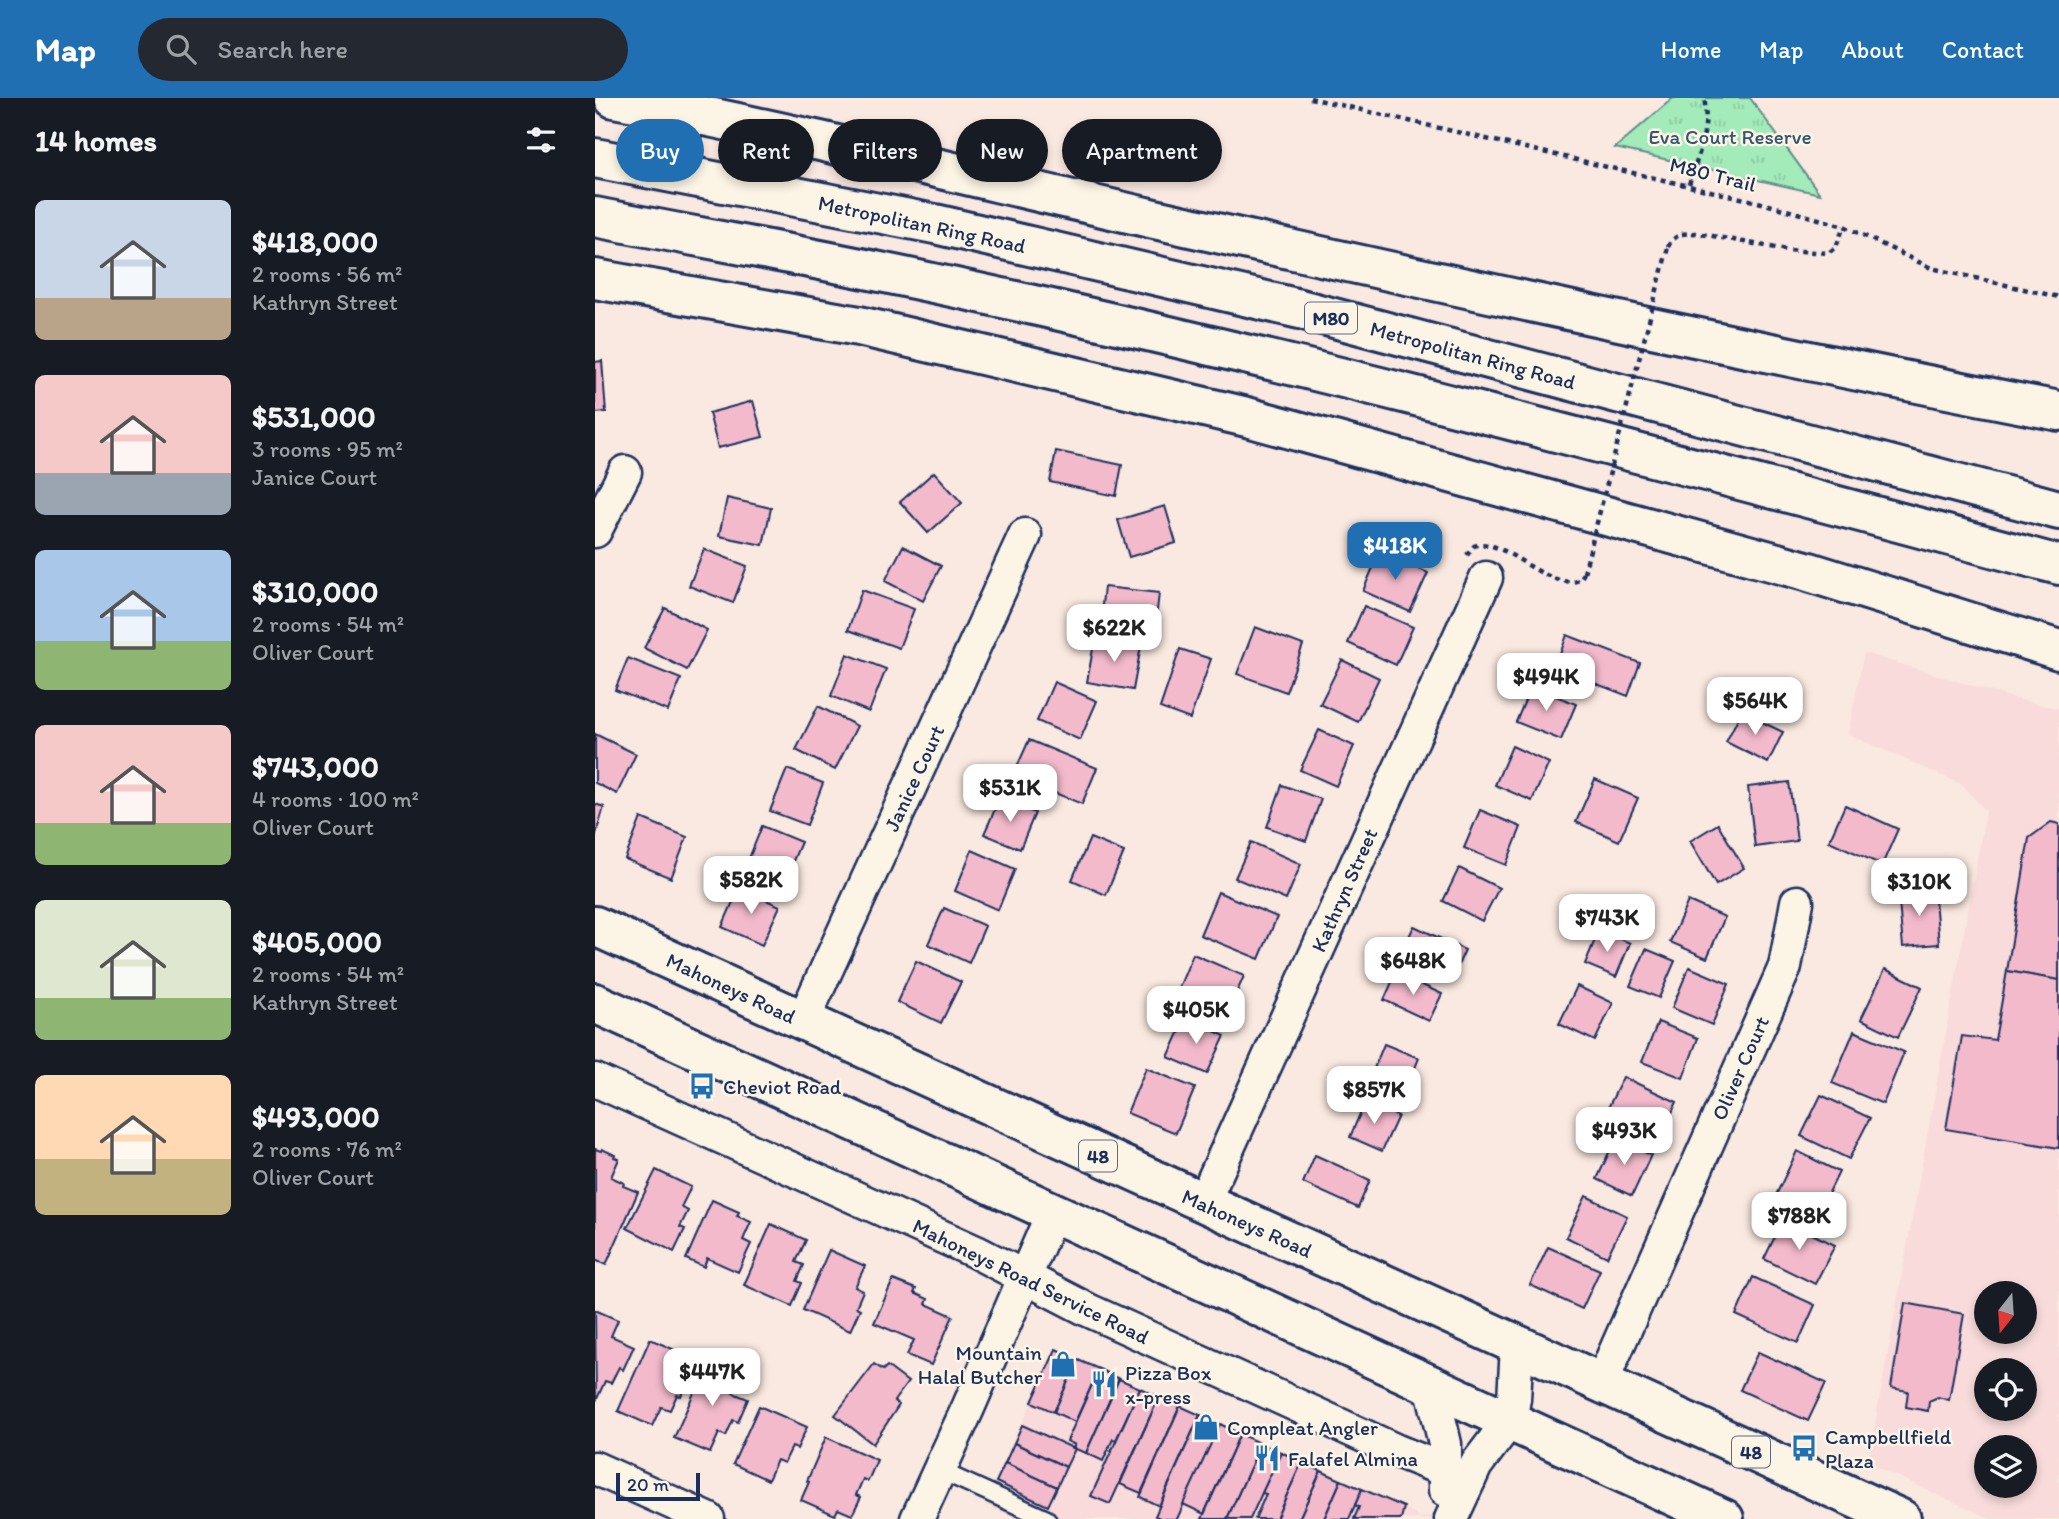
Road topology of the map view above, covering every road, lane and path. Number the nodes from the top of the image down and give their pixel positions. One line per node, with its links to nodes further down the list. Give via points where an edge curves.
1 (614, 98): 10 (main road, via 735,121 1345,262)
2 (1310, 98): 5 (path, M80 Trail)
3 (1704, 98): 5 (path, via 1703,139)
4 (595, 158): 14 (main road, Metropolitan Ring Road / M80, via 935,224 1300,309)
5 (1689, 184): 7 (path, M80 Trail)
6 (595, 217): 17 (main road, via 884,272 1213,347 1578,436)
7 (1844, 226): 9 (path, M80 Trail, via 1931,268); 18 (path, bridge, via 1836,247 1828,253 1696,233 1680,234 1671,241)
8 (595, 279): 20 (main road, via 859,326 1247,417 1806,571)
9 (2059, 296)
10 (1968, 393): 11 (main road); 12 (main road)
11 (2059, 411)
12 (2059, 420)
13 (625, 472): 15 (street)
14 (2059, 510)
15 (595, 531)
16 (1025, 535): 24 (street, Janice Court)
17 (2059, 565)
18 (1584, 573)
19 (1486, 578): 26 (street, Kathryn Street)
20 (2059, 650)
21 (1797, 902): 31 (street, Oliver Court, via 1785,967)
22 (595, 926): 24 (main road, Mahoneys Road / 48)
23 (595, 1003): 27 (main road)
24 (803, 1021): 26 (main road, Mahoneys Road / 48)
25 (595, 1080): 28 (street, Mahoneys Road Service Road, via 975,1252)
26 (1203, 1203): 29 (main road, Mahoneys Road / 48)
27 (1053, 1212): 28 (street); 30 (main road)
28 (1025, 1279): 34 (street); 35 (street, Mahoneys Road Service Road)
29 (1517, 1346): 31 (main road, Mahoneys Road / 48); 32 (street)
30 (1431, 1384): 32 (main road); 35 (street)
31 (1601, 1384): 42 (main road, Mahoneys Road / 48)
32 (1510, 1420): 35 (street); 41 (main road)
33 (595, 1468): 36 (street)
34 (939, 1470): 37 (street); 38 (lane)
35 (1458, 1475): 39 (street); 40 (street)
36 (708, 1519)
37 (917, 1519)
38 (1047, 1519)
39 (1444, 1519)
40 (1451, 1519)
41 (1724, 1519)
42 (1901, 1519)

